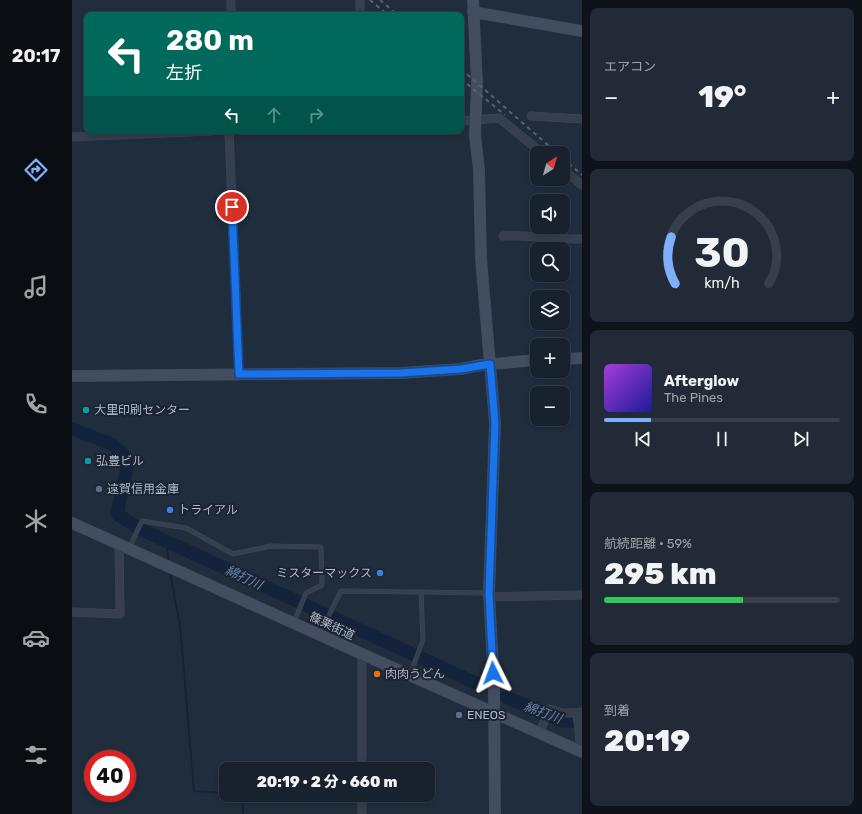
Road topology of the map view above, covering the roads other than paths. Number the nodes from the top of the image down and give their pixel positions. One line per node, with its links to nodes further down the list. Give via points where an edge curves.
1 (231, 0): 4 (street)
2 (473, 0): 6 (street)
3 (360, 2): 5 (street)
4 (231, 12)
5 (360, 12)
6 (473, 12): 7 (street); 11 (street)
7 (582, 31)
8 (531, 116): 9 (street)
9 (582, 119)
10 (464, 121): 11 (street)
11 (477, 121): 15 (street, via 500,118); 23 (street, via 475,135 479,170 481,260)
12 (142, 134): 14 (street)
13 (229, 134): 24 (street)
14 (72, 137)
15 (534, 146)
16 (570, 176): 17 (street)
17 (582, 185)
18 (503, 236): 19 (street)
19 (582, 239)
20 (582, 358): 21 (street)
21 (570, 359)
22 (530, 361): 23 (street)
23 (490, 364): 24 (street, via 461,369 401,373); 29 (street, via 495,423)
24 (239, 374): 25 (street)
25 (72, 376)
26 (72, 523): 27 (street, 篠栗街道)
27 (124, 546): 31 (street, via 120,614); 32 (street, 篠栗街道); 32 (lane, via 142,520 186,528 233,554 271,546 321,547 322,585 306,593)
28 (421, 592): 29 (lane); 33 (lane, via 341,591); 35 (lane, via 423,640)
29 (489, 595): 30 (street); 36 (street)
30 (582, 596)
31 (72, 612)
32 (294, 623): 33 (street, 篠栗街道)
33 (319, 635): 34 (street, 篠栗街道)
34 (362, 654): 35 (street, 篠栗街道); 40 (street)
35 (410, 676): 36 (street, 篠栗街道)
36 (494, 713): 38 (street, 篠栗街道); 43 (street)
37 (579, 716): 38 (street, via 549,709); 39 (street)
38 (542, 728): 39 (street, 篠栗街道)
39 (582, 751)
40 (362, 762)
41 (362, 802): 42 (street)
42 (362, 814)
43 (495, 814)

